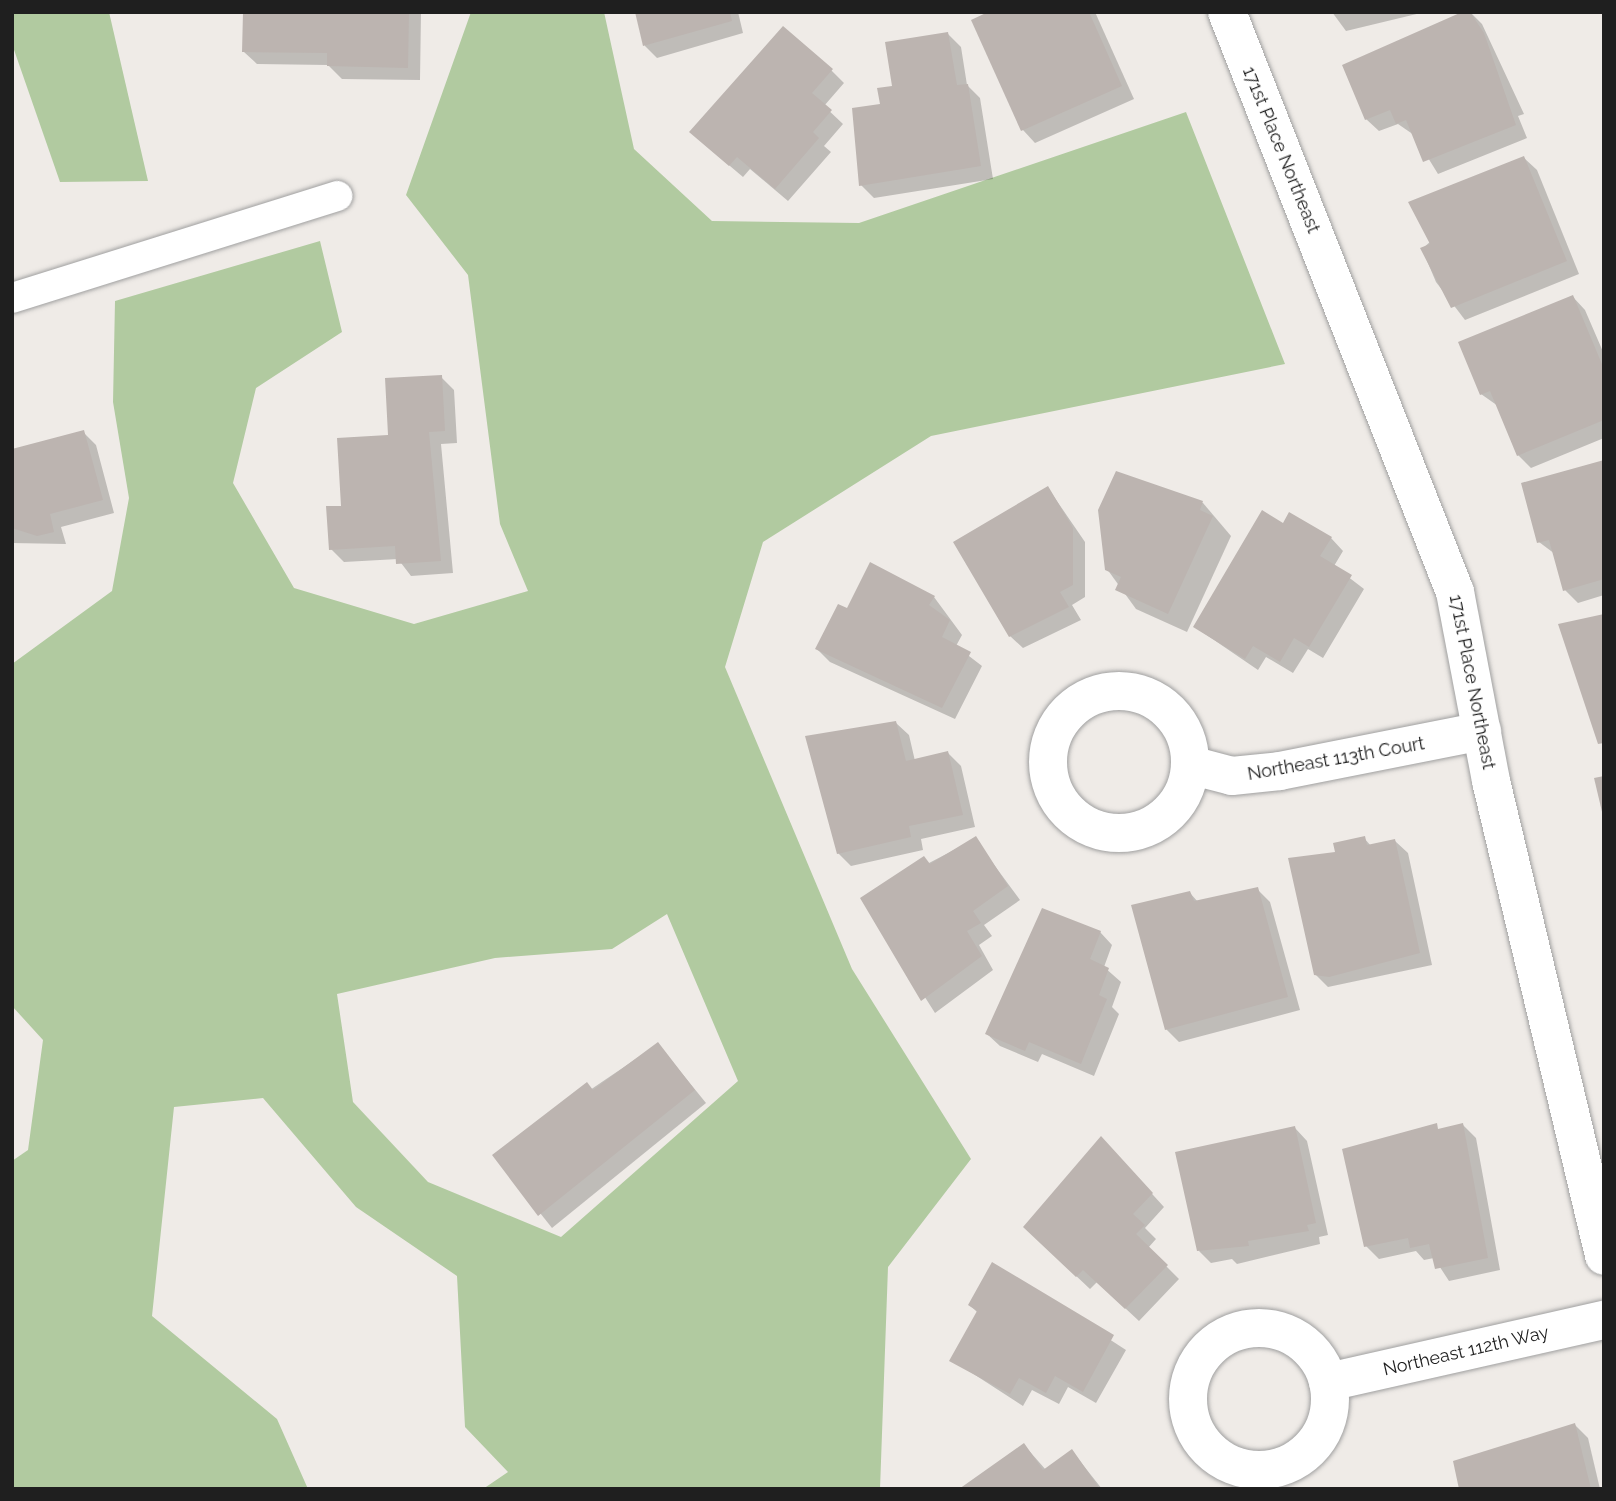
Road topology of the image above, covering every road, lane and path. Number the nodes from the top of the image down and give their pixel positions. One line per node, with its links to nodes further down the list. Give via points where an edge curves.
1 (1227, 12): 4 (street, 171st Place Northeast, via 1455,592)
2 (337, 196): 3 (lane)
3 (12, 298)
4 (1482, 730): 5 (street, Northeast 113th Court, via 1280,771 1232,776); 6 (street, 171st Place Northeast)
5 (1190, 765)
6 (1604, 1256)
7 (1604, 1320): 8 (street, Northeast 112th Way)
8 (1328, 1382)

